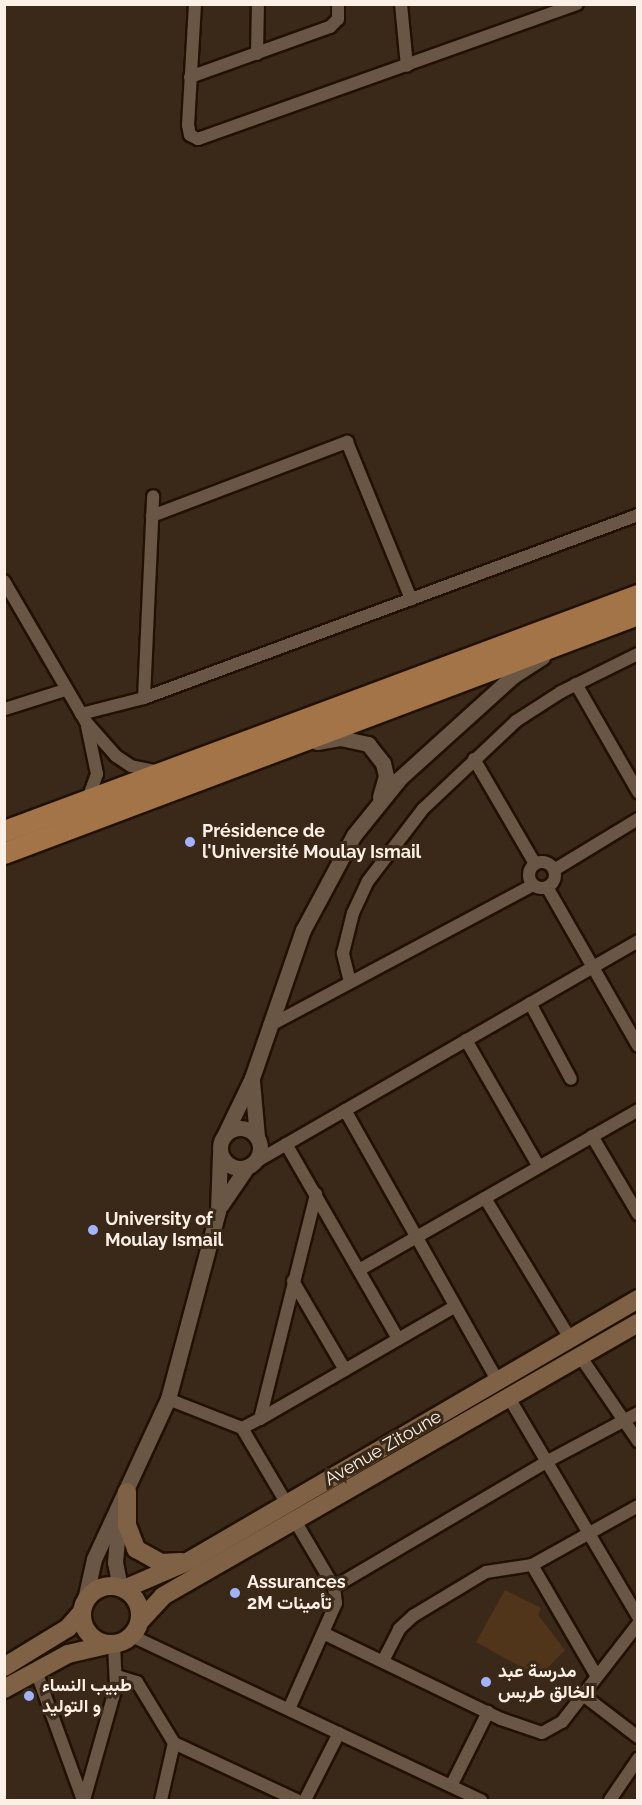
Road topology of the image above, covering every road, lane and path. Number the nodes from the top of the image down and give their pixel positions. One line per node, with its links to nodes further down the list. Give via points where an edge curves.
1 (195, 4): 8 (street)
2 (258, 4): 6 (street)
3 (338, 4): 6 (street, via 338,19 330,27)
4 (401, 4): 7 (street)
5 (576, 5): 7 (street)
6 (257, 54): 8 (street)
7 (407, 66): 8 (street, via 198,139 189,131)
8 (190, 77)
9 (153, 496): 11 (street)
10 (638, 515): 14 (street)
11 (152, 516): 14 (street, via 347,442); 20 (street)
12 (4, 581): 19 (street)
13 (638, 595): 25 (highway)
14 (411, 599): 20 (street)
15 (638, 614): 16 (highway)
16 (567, 640): 23 (highway); 28 (street, via 513,676)
17 (638, 654): 18 (street)
18 (576, 684): 24 (street, via 516,721); 26 (street)
19 (65, 690): 21 (street); 22 (street)
20 (144, 698): 22 (street)
21 (5, 709)
22 (83, 718): 25 (street, via 116,756 131,766); 27 (street, via 97,764)
23 (296, 744): 28 (street, via 340,738 368,744 383,763 386,776); 31 (highway)
24 (474, 759): 32 (street); 38 (street, via 423,808 368,881 345,936 343,953)
25 (163, 772): 27 (highway)
26 (638, 792)
27 (87, 800): 30 (highway)
28 (378, 802): 40 (street, via 354,835 303,930)
29 (638, 819): 33 (street)
30 (4, 831)
31 (4, 853)
32 (535, 864): 33 (street, via 544,862); 34 (street, via 529,872)
33 (554, 870): 35 (street, via 555,878)
34 (533, 885): 35 (street); 38 (street)
35 (547, 887): 37 (street)
36 (638, 941): 37 (street)
37 (592, 968): 39 (street); 42 (street)
38 (350, 982): 40 (street)
39 (530, 1003): 41 (street); 44 (street)
40 (268, 1026): 43 (street)
41 (466, 1040): 45 (street); 53 (street)
42 (638, 1046)
43 (252, 1078): 47 (street); 49 (street)
44 (571, 1078)
45 (345, 1110): 50 (street); 58 (street)
46 (638, 1110): 48 (street)
47 (225, 1134): 49 (street, via 242,1128); 51 (street)
48 (592, 1136): 53 (street); 57 (street)
49 (258, 1139): 50 (street); 52 (street, via 260,1151)
50 (281, 1146): 52 (street); 54 (street)
51 (220, 1153): 52 (street, via 233,1167); 56 (street)
52 (249, 1166): 56 (street)
53 (539, 1167): 55 (street)
54 (316, 1194): 59 (street); 60 (street)
55 (485, 1198): 58 (street); 65 (street)
56 (218, 1211): 68 (street)
57 (638, 1214)
58 (417, 1237): 59 (street); 62 (street)
59 (359, 1270): 64 (street)
60 (293, 1281): 66 (street); 70 (street)
61 (638, 1299): 65 (main road, Avenue Zitoune)
62 (454, 1307): 64 (street); 67 (street)
63 (638, 1323): 65 (main road, Avenue Zitoune)
64 (398, 1339): 66 (street)
65 (575, 1348): 67 (main road, Avenue Zitoune); 71 (street, via 610,1404)
66 (345, 1370): 70 (street)
67 (503, 1388): 74 (street); 77 (main road, Avenue Zitoune)
68 (168, 1399): 72 (street); 75 (street)
69 (638, 1413): 71 (street)
70 (260, 1419): 72 (street)
71 (625, 1420): 73 (street); 74 (street)
72 (242, 1428): 77 (street)
73 (638, 1441)
74 (546, 1462): 78 (street); 81 (street)
75 (124, 1500): 79 (main road, via 127,1525 136,1549 162,1563); 82 (street, via 115,1562); 83 (street, via 94,1559)
76 (638, 1506): 78 (street)
77 (290, 1511): 79 (main road, Avenue Zitoune); 81 (street); 86 (main road, Avenue Zitoune, via 163,1596)
78 (590, 1534): 80 (street); 84 (street)
79 (189, 1561): 82 (main road, Avenue Zitoune)
80 (532, 1565): 89 (street, via 486,1572 413,1616 399,1629); 92 (street)
81 (334, 1587): 87 (street, via 338,1599)
82 (122, 1588): 83 (main road, via 95,1591); 86 (main road, via 138,1602)
83 (83, 1608): 88 (main road, via 90,1637); 90 (main road, via 68,1628)
84 (638, 1617)
85 (638, 1624): 92 (street)
86 (136, 1629): 88 (main road); 96 (street)
87 (323, 1633): 89 (street); 96 (street)
88 (110, 1645): 91 (main road, via 81,1648); 93 (street)
89 (383, 1660): 97 (street)
90 (4, 1667)
91 (36, 1671): 94 (main road); 103 (street)
92 (596, 1675): 95 (street)
93 (117, 1676): 100 (street, via 137,1682); 103 (street)
94 (4, 1689)
95 (584, 1695): 97 (street, via 555,1729 542,1733); 99 (street)
96 (290, 1709): 98 (street)
97 (488, 1712): 102 (street)
98 (339, 1733): 102 (street); 106 (street)
99 (638, 1737)
100 (174, 1743): 104 (street); 105 (street)
101 (638, 1759): 108 (street)
102 (451, 1786): 107 (street)
103 (84, 1800)
104 (160, 1800)
105 (296, 1800)
106 (305, 1800)
107 (481, 1800)
108 (610, 1800)

